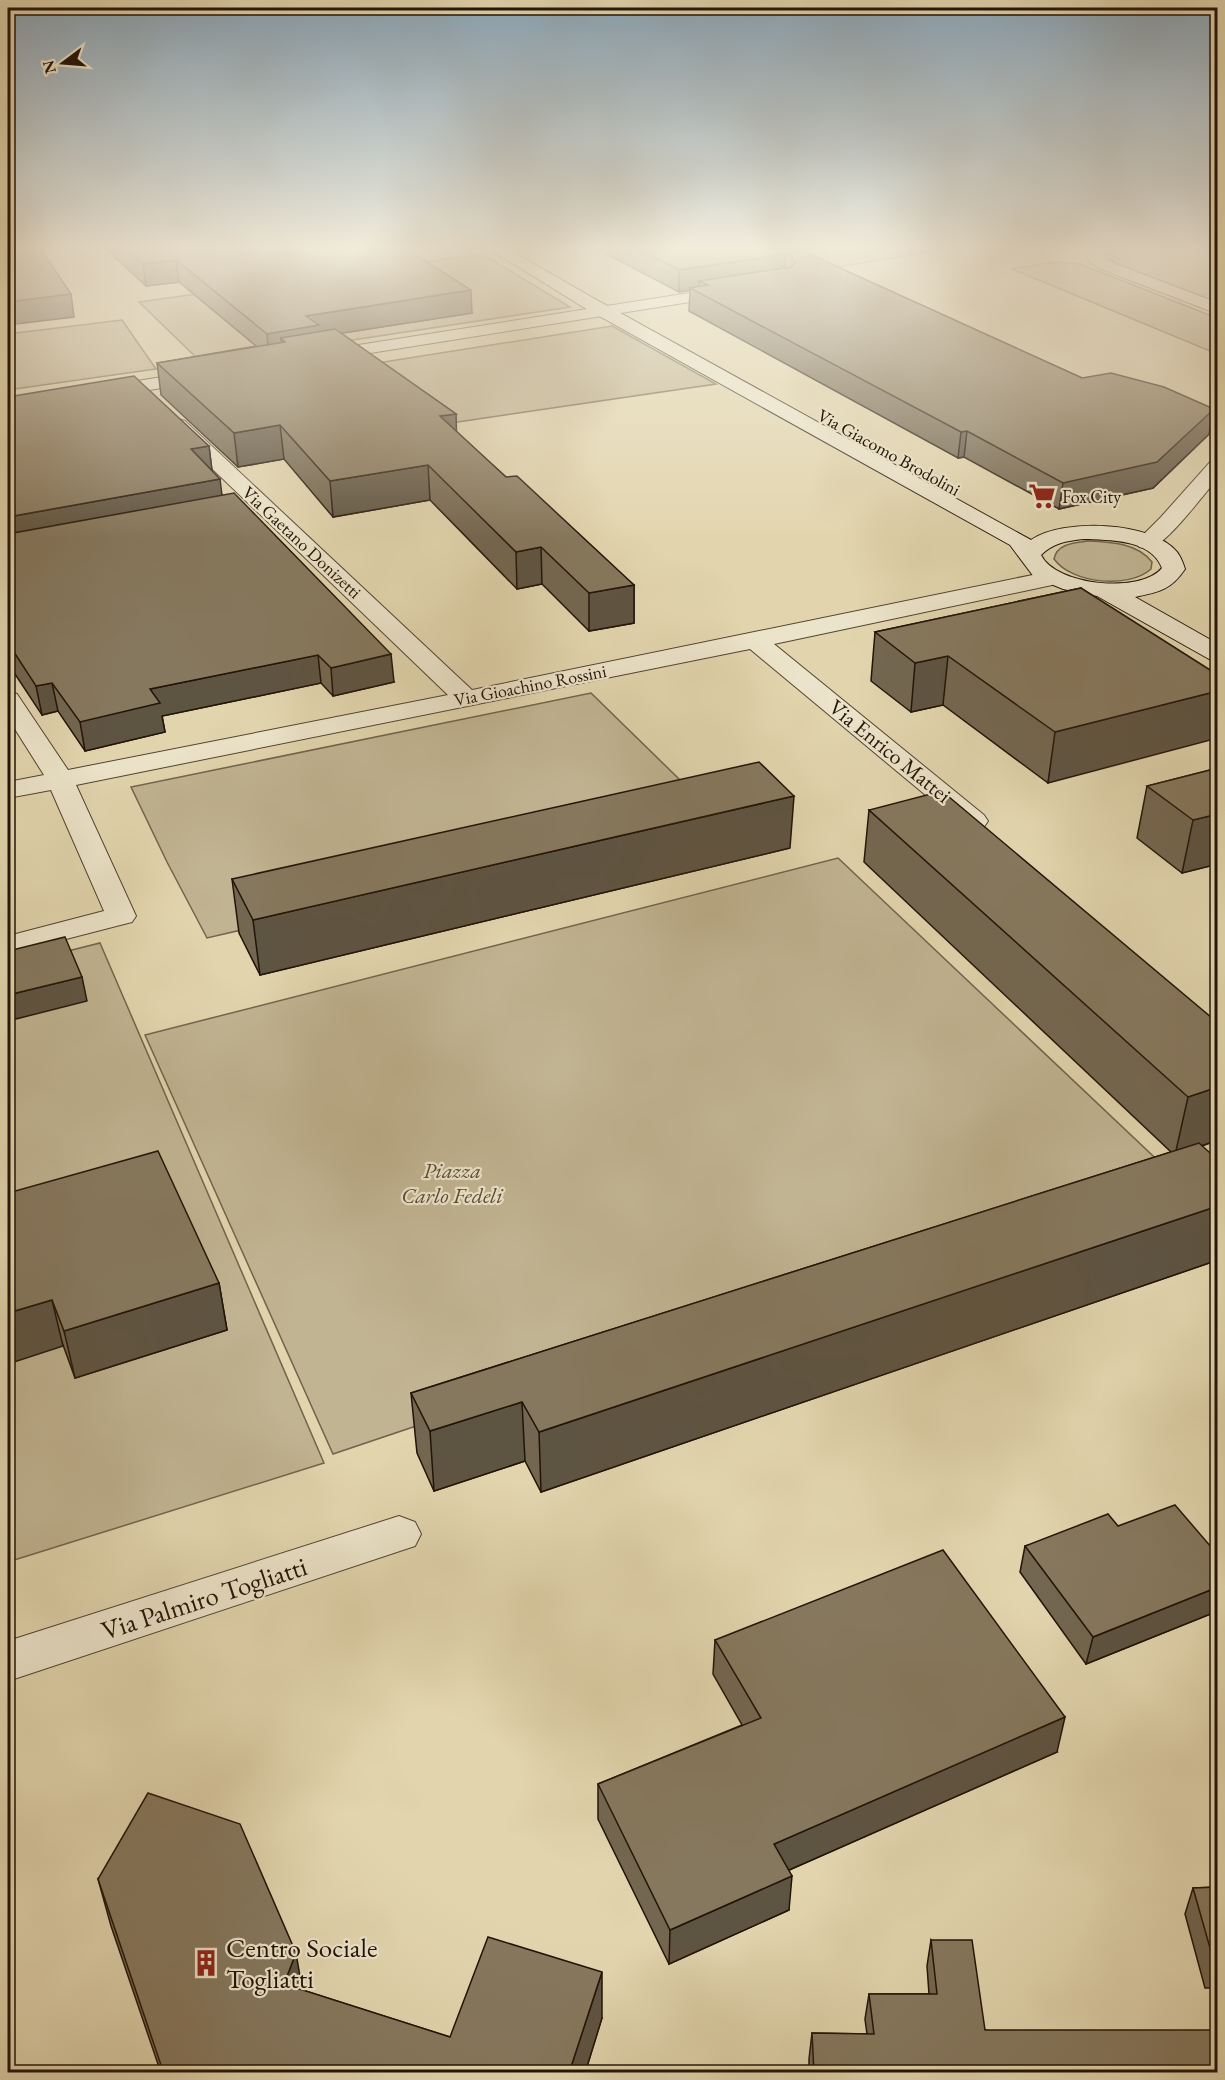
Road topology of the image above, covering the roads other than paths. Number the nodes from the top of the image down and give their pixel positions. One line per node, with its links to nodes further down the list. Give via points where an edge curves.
1 (393, 345): 4 (street)
2 (676, 345): 13 (street, Via Giacomo Brodolini, via 1018,540)
3 (682, 345): 11 (street, Via Giacomo Brodolini, via 1006,516 1032,525)
4 (298, 360)
5 (222, 372): 6 (street)
6 (138, 386): 7 (street); 9 (street, Via Gaetano Donizetti)
7 (78, 396)
8 (1218, 465): 12 (street)
9 (263, 505): 10 (street); 20 (street, Via Gaetano Donizetti)
10 (240, 509)
11 (1077, 532): 12 (street, via 1110,533); 13 (street, via 1046,539 1036,544)
12 (1147, 542): 16 (street, via 1172,559)
13 (1030, 554): 14 (street, Via Giacomo Brodolini, via 1034,565)
14 (1052, 578): 15 (street); 18 (street, Via Gioachino Rossini)
15 (1101, 589): 16 (street, via 1142,588); 19 (street)
16 (1171, 593): 17 (street, via 1188,615)
17 (1218, 632)
18 (755, 641): 20 (street, Via Gioachino Rossini); 24 (street, Via Enrico Mattei)
19 (1218, 654)
20 (466, 698): 22 (street, Via Gioachino Rossini)
21 (8, 699): 22 (street)
22 (60, 779): 23 (street, Via Gioachino Rossini); 25 (street, via 121,916)
23 (8, 790)
24 (997, 840)
25 (8, 945)
26 (399, 1534): 27 (street, Via Palmiro Togliatti)
27 (8, 1660)

